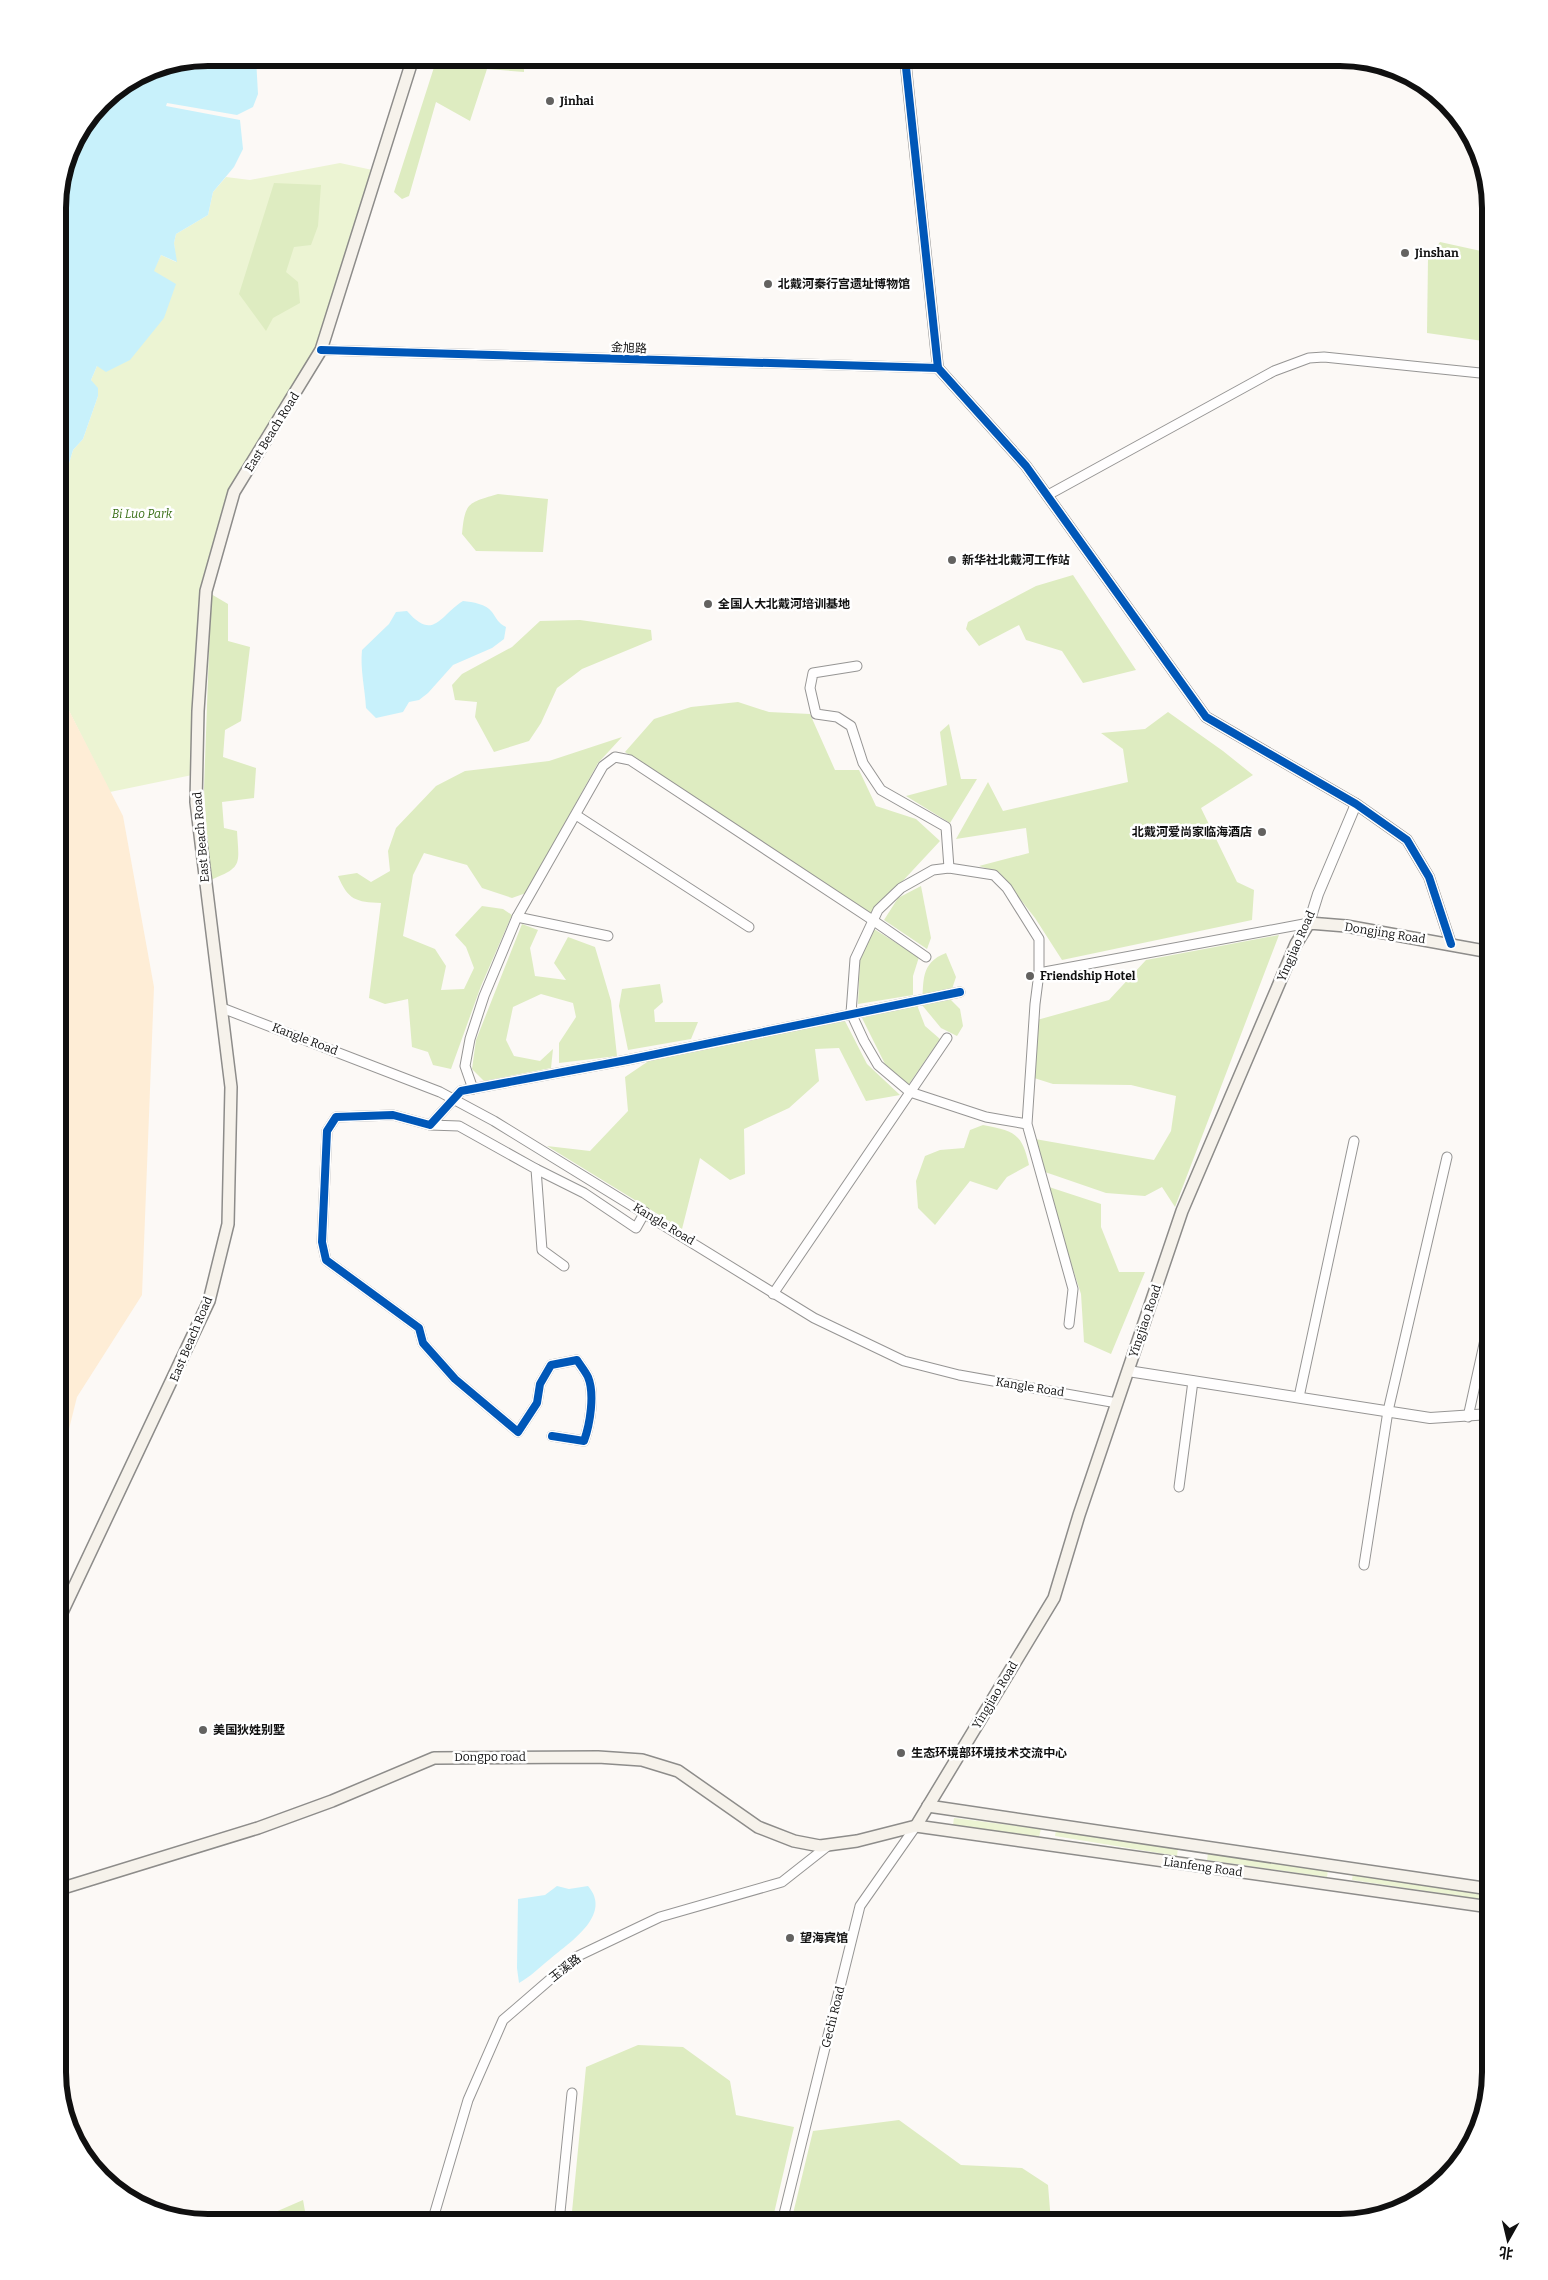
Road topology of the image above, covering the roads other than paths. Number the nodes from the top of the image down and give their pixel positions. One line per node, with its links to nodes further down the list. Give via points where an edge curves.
1 (410, 67): 3 (main road, East Beach Road)
2 (905, 67): 4 (street)
3 (321, 350): 4 (street, 金旭路); 21 (main road, East Beach Road, via 234,492 206,591 196,802)
4 (938, 368): 6 (street)
5 (1482, 373): 6 (street, via 1309,358 1274,371)
6 (1048, 495): 8 (street, via 1206,717)
7 (856, 666): 10 (street, via 813,673 810,688 816,714 837,718 851,726 863,763 881,790 946,827)
8 (1356, 804): 13 (street, Yingjiao Road); 16 (street, via 1407,840 1429,877)
9 (576, 815): 11 (street); 12 (street, via 604,766 615,757 630,760); 14 (street)
10 (949, 868): 12 (street, via 933,870 901,888 878,910); 19 (street, via 994,876 1008,888 1039,939)
11 (517, 917): 15 (street); 24 (street, via 470,1039 465,1066)
12 (874, 920): 18 (street); 22 (street, via 855,959)
13 (1309, 923): 16 (main road, Dongjing Road); 19 (street); 37 (main road, Yingjiao Road, via 1296,944 1182,1211)
14 (749, 927)
15 (608, 936)
16 (1451, 944): 17 (main road, Dongjing Road)
17 (1482, 950)
18 (926, 957)
19 (1039, 973): 27 (street)
20 (960, 992): 22 (street)
21 (222, 1008): 26 (street, Kangle Road); 47 (main road, East Beach Road, via 231,1087 228,1224 209,1301)
22 (851, 1013): 24 (street); 25 (street, via 878,1065)
23 (947, 1038): 25 (street)
24 (473, 1089): 26 (street)
25 (910, 1092): 27 (street, via 986,1117); 34 (street)
26 (452, 1098): 28 (street); 32 (street, Kangle Road)
27 (1027, 1124): 35 (street, via 1073,1289)
28 (430, 1125): 31 (street, via 459,1126); 44 (street, via 393,1115 336,1117 327,1131 322,1242 326,1260 419,1328 423,1343 455,1379 518,1432 536,1403 540,1384 551,1365 577,1360 588,1378 591,1400 587,1432 584,1441)
29 (1354, 1141): 39 (street)
30 (1447, 1157): 41 (street)
31 (536, 1169): 32 (street, via 584,1193 636,1228); 33 (street, via 542,1250)
32 (645, 1212): 34 (street, Kangle Road)
33 (564, 1266)
34 (773, 1294): 40 (street, Kangle Road, via 814,1318 904,1361 959,1375)
35 (1069, 1324)
36 (1482, 1353): 43 (street)
37 (1128, 1371): 38 (street); 40 (main road, Yingjiao Road)
38 (1193, 1381): 39 (street); 45 (street)
39 (1299, 1397): 41 (street)
40 (1117, 1403): 48 (main road, Yingjiao Road, via 1054,1598)
41 (1388, 1411): 43 (street, via 1430,1418); 46 (street)
42 (1482, 1415): 43 (street)
43 (1468, 1417)
44 (552, 1436)
45 (1179, 1487)
46 (1364, 1565)
47 (66, 1604)
48 (928, 1806): 49 (main road, Yingjiao Road); 52 (main road, Lianfeng Road)
49 (916, 1826): 50 (main road, Dongpo road); 53 (main road, Lianfeng Road); 57 (street, Gechi Road, via 860,1906)
50 (829, 1845): 51 (main road, Dongpo road, via 794,1841 758,1827 678,1771 642,1760 598,1757 434,1758 332,1801 267,1824); 55 (street, 玉溪路, via 782,1882 660,1918 576,1957 503,2020 468,2100)
51 (66, 1887)
52 (1482, 1888)
53 (1482, 1906)
54 (572, 2093): 56 (street)
55 (435, 2213)
56 (560, 2213)
57 (784, 2214)

